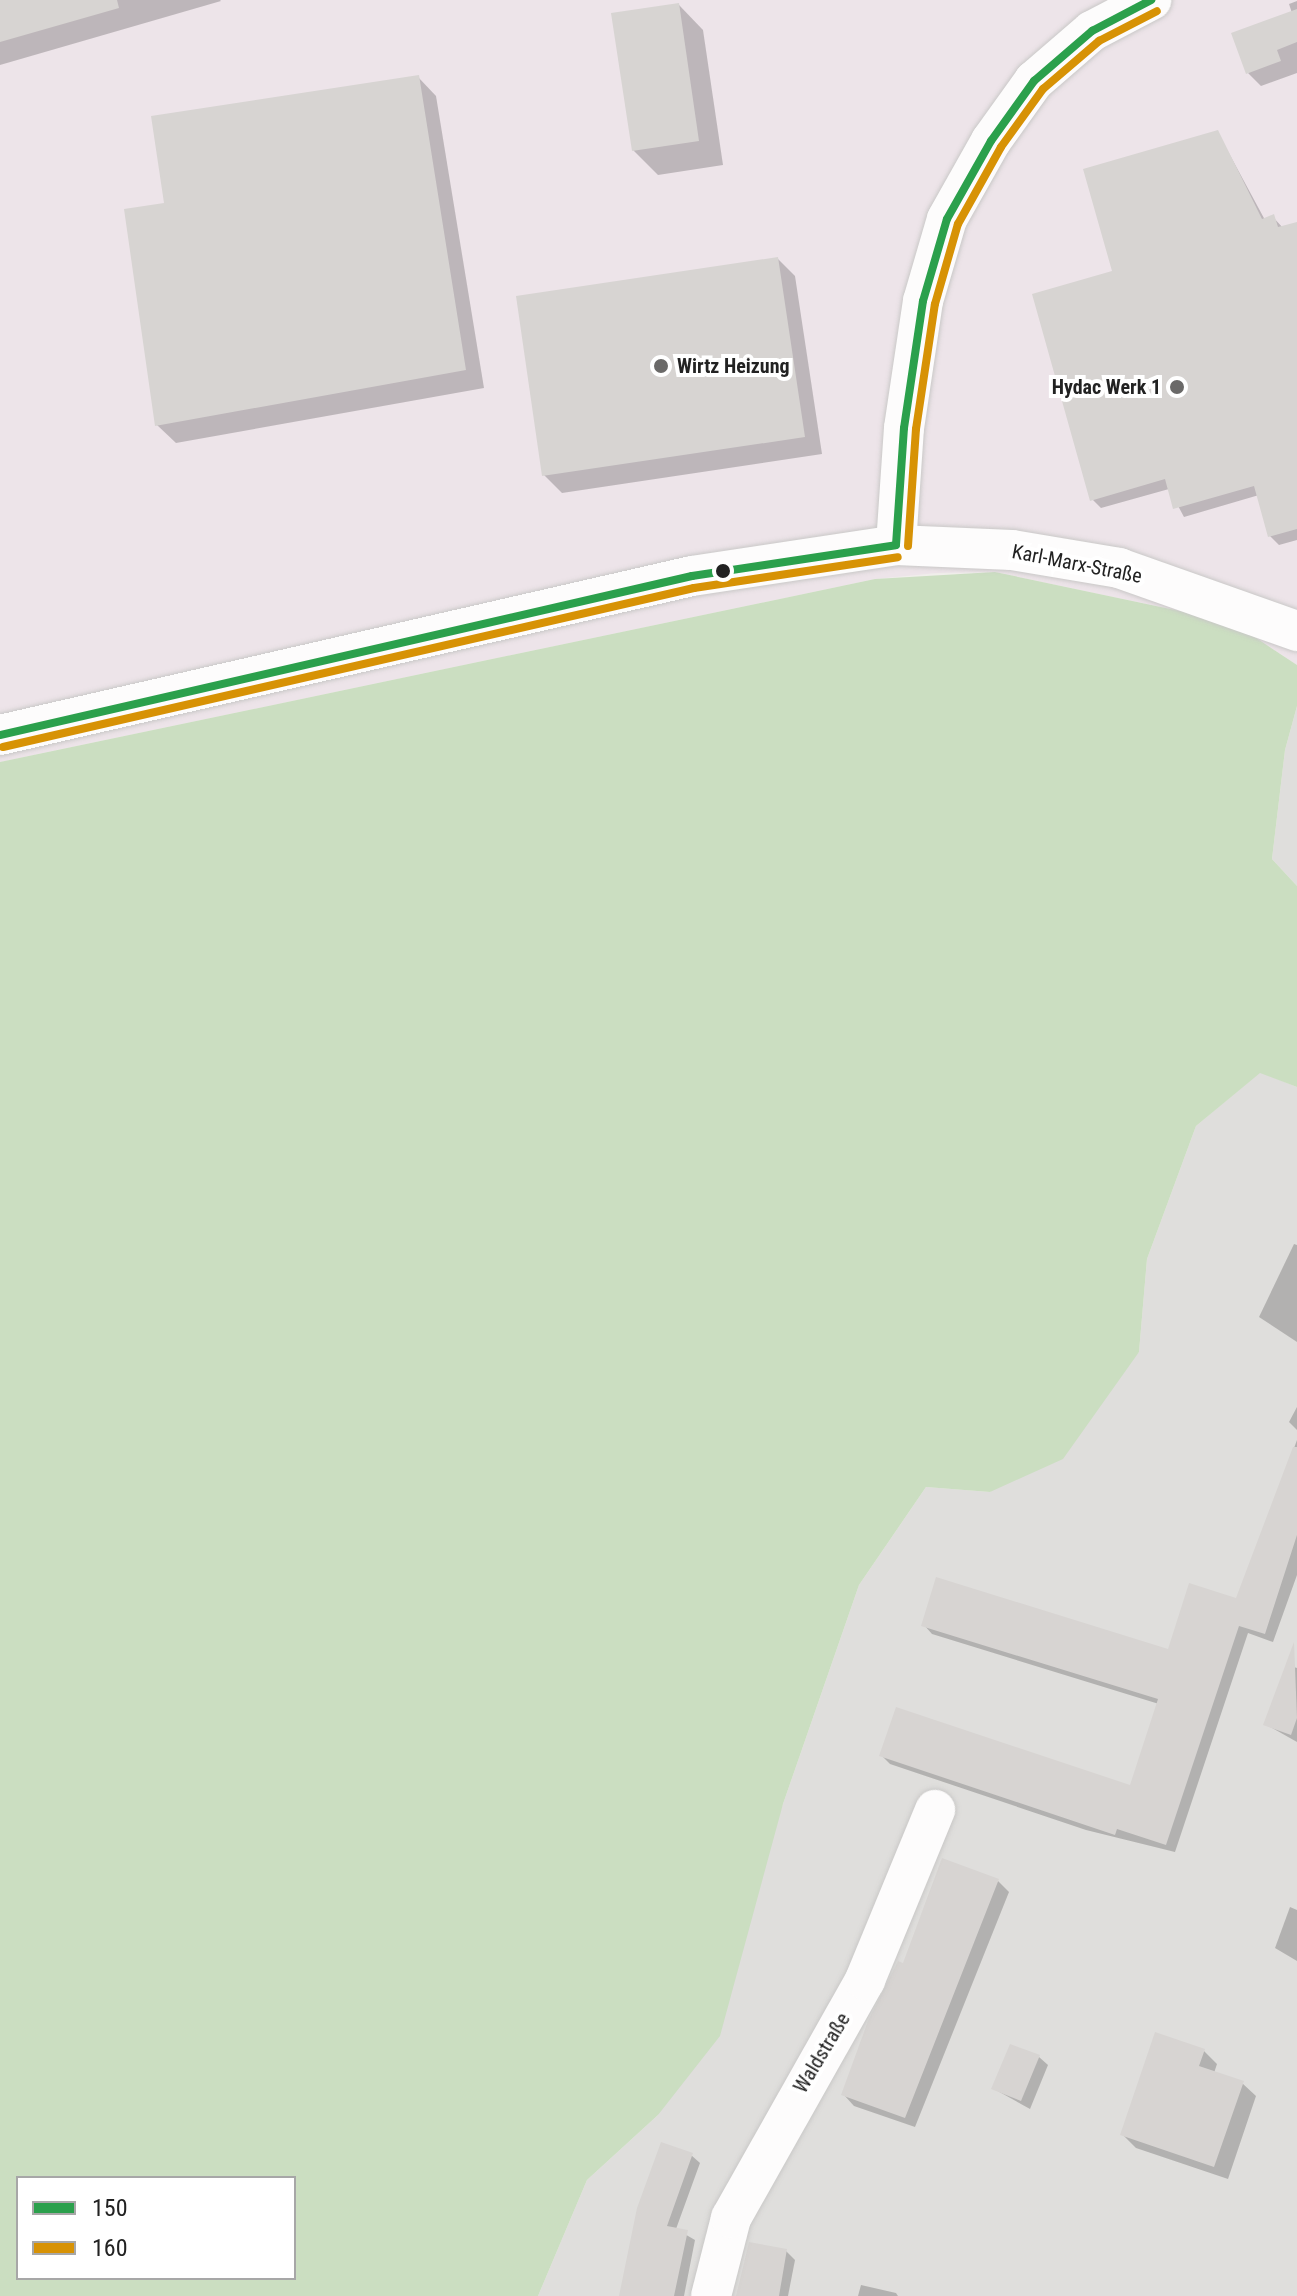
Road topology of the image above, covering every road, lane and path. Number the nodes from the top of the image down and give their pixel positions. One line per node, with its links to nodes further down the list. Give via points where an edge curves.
1 (1151, 0): 2 (street, via 1092,31 1034,81 991,141 947,219 923,301 904,428)
2 (896, 545): 3 (street, Karl-Marx-Straße, via 1012,550 1119,568); 4 (street, Karl-Marx-Straße, via 692,576)
3 (1297, 631)
4 (0, 735)
5 (935, 1810): 6 (street, Waldstraße, via 865,1980 731,2218)
6 (711, 2296)

